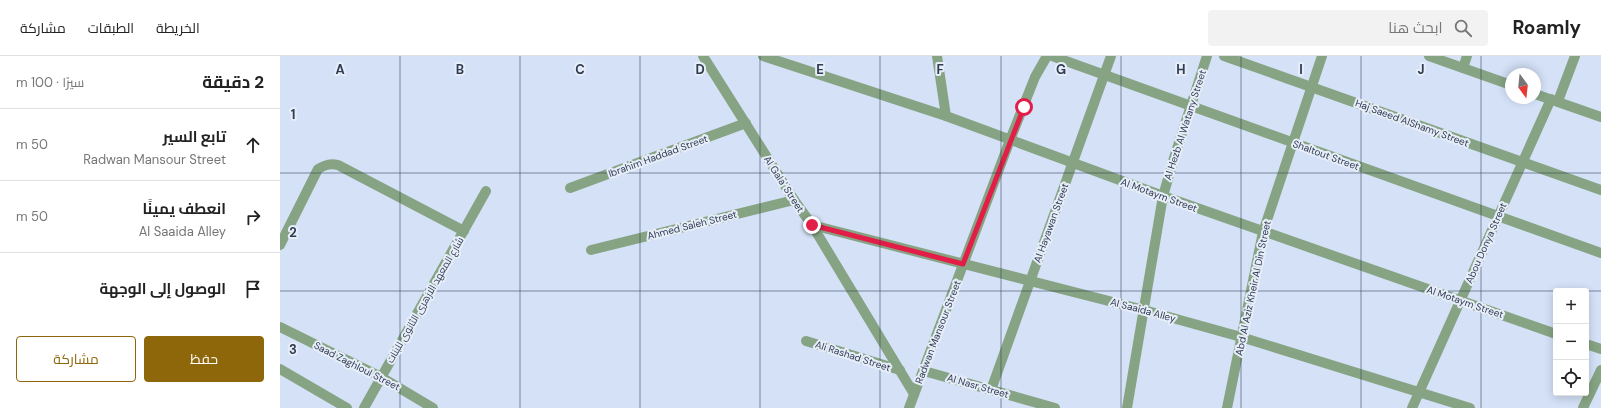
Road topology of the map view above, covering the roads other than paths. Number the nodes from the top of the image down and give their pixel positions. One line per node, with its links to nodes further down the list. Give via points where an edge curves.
1 (703, 56): 22 (street, Al Gala' Street)
2 (763, 56): 20 (street, Al Motaym Street)
3 (937, 56): 20 (street)
4 (1046, 56): 23 (street, Radwan Mansour Street)
5 (1052, 56): 14 (street, Shaltout Street)
6 (1111, 56): 14 (street, Al Hayawan Street)
7 (1207, 56): 19 (street, Al Hezb Al Watany Street)
8 (1224, 56): 16 (street, Haj Saeed AlShamy Street)
9 (1322, 56): 16 (street, Abd Al Aziz Kheir Al Din Street)
10 (1429, 56): 13 (street)
11 (1467, 56): 13 (street)
12 (1575, 56): 18 (street, Abou Donya Street)
13 (1463, 68): 15 (street)
14 (1104, 75): 19 (street, Shaltout Street); 26 (street, Al Hayawan Street)
15 (1505, 83)
16 (1312, 87): 24 (street, Abd Al Aziz Kheir Al Din Street); 25 (street, Haj Saeed AlShamy Street)
17 (1541, 96): 18 (street)
18 (1554, 100): 21 (street); 25 (street, Abou Donya Street)
19 (1190, 106): 24 (street, Shaltout Street); 30 (street, Al Hezb Al Watany Street)
20 (946, 116): 23 (street, Al Motaym Street)
21 (1601, 117)
22 (746, 123): 27 (street, Ibrahim Haddad Street); 31 (street, Al Gala' Street)
23 (1010, 140): 26 (street, Al Motaym Street); 39 (street, Radwan Mansour Street)
24 (1293, 143): 32 (street, Shaltout Street); 35 (street, Abd Al Aziz Kheir Al Din Street)
25 (1522, 162): 28 (street, Haj Saeed AlShamy Street); 32 (street, Abou Donya Street)
26 (1073, 164): 30 (street, Al Motaym Street); 40 (street, Al Hayawan Street)
27 (570, 188)
28 (1601, 190)
29 (486, 191): 34 (street, شارع المعهد الازهرى الثانوى للبنات)
30 (1163, 196): 35 (street, Al Motaym Street); 42 (street, Al Hezb Al Watany Street)
31 (794, 200): 33 (street, Al Gala' Street); 37 (street, Ahmed Saleh Street)
32 (1498, 216): 38 (street, Shaltout Street); 41 (street, Abou Donya Street)
33 (812, 225): 39 (street, Al Saaida Alley); 50 (street, Al Gala' Street)
34 (464, 230): 36 (street, via 338,165 331,164 324,165 318,170); 53 (street, شارع المعهد الازهرى الثانوى للبنات)
35 (1263, 232): 41 (street, Al Motaym Street); 45 (street, Abd Al Aziz Kheir Al Din Street)
36 (280, 245)
37 (591, 250)
38 (1601, 253)
39 (963, 264): 40 (street, Al Saaida Alley); 52 (street, Radwan Mansour Street)
40 (1030, 281): 42 (street, Al Saaida Alley); 54 (street, Al Hayawan Street)
41 (1461, 300): 44 (street, Al Motaym Street); 55 (street, Abou Donya Street)
42 (1144, 310): 45 (street, Al Saaida Alley); 62 (street, Al Hezb Al Watany Street)
43 (280, 327): 53 (street, Saad Zaghloul Street)
44 (1553, 333)
45 (1241, 337): 55 (street, Al Saaida Alley); 63 (street, Abd Al Aziz Kheir Al Din Street)
46 (806, 341): 50 (street, Ali Rashad Street)
47 (1589, 345): 48 (street)
48 (1601, 349)
49 (280, 369): 57 (street)
50 (900, 370): 56 (street, Al Gala' Street)
51 (1601, 370): 66 (street)
52 (924, 371): 54 (street, Al Nasr Street); 56 (street, Radwan Mansour Street)
53 (381, 377): 58 (street, شارع المعهد الازهرى الثانوى للبنات); 59 (street, Saad Zaghloul Street)
54 (991, 390): 61 (street, Al Nasr Street)
55 (1419, 392): 64 (street, Abou Donya Street); 65 (street, Al Saaida Alley)
56 (914, 394): 60 (street, Radwan Mansour Street)
57 (347, 408)
58 (364, 408)
59 (433, 408)
60 (909, 408)
61 (1055, 408)
62 (1127, 408)
63 (1227, 408)
64 (1412, 408)
65 (1470, 408)
66 (1583, 408)

